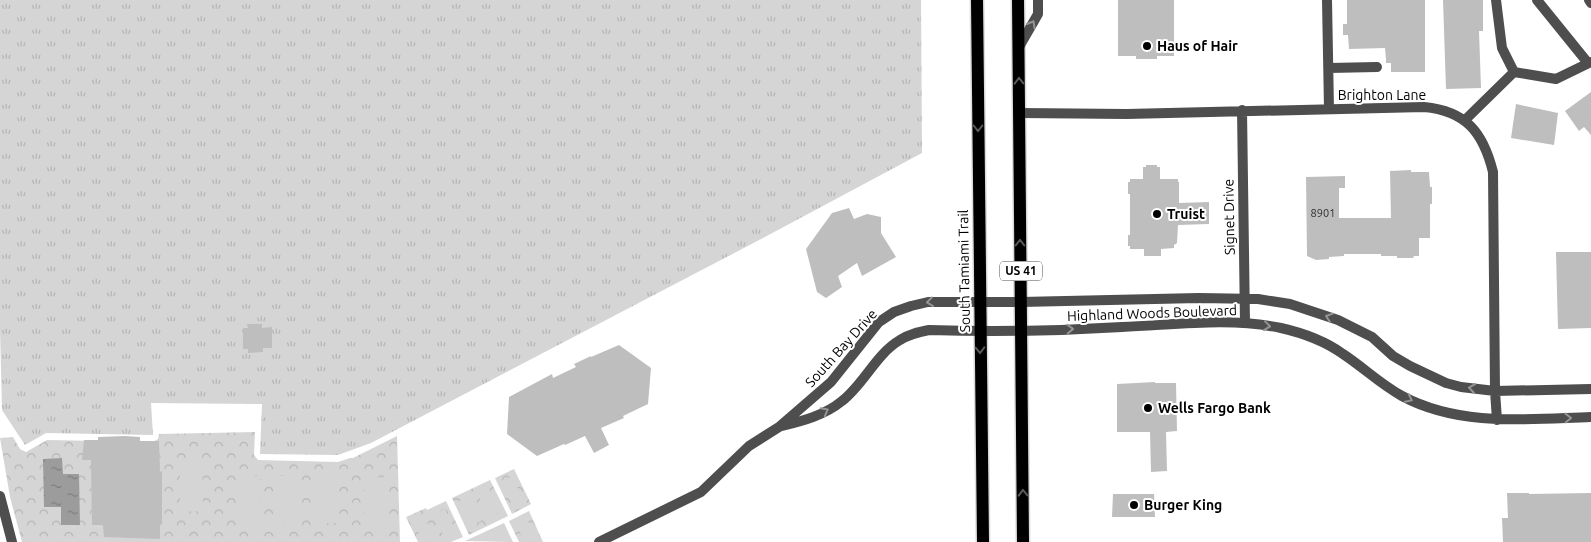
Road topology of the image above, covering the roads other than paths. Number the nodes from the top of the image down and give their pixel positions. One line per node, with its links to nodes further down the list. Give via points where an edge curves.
1 (977, 0): 17 (main road, South Tamiami Trail, one-way to 17)
2 (1018, 0): 7 (main road, US 41)
3 (1038, 0): 7 (street, one-way to 3, via 1038,14)
4 (1327, 0): 10 (street)
5 (1496, 0): 11 (street, via 1502,48)
6 (1537, 0): 8 (street)
7 (1019, 46): 14 (main road, US 41, one-way to 7)
8 (1590, 62): 11 (street, via 1556,79)
9 (1377, 67): 10 (street)
10 (1329, 68): 12 (street)
11 (1514, 72): 15 (street)
12 (1329, 109): 13 (street, Brighton Lane); 15 (street, Brighton Lane, via 1438,108)
13 (1242, 110): 14 (street, Brighton Lane); 16 (street, Signet Drive)
14 (1020, 113): 18 (main road, US 41, one-way to 14)
15 (1465, 120): 23 (street, Brighton Lane, via 1483,142 1493,172)
16 (1244, 299): 18 (street, Highland Woods Boulevard); 19 (street, Signet Drive); 23 (street, Highland Woods Boulevard, one-way to 16, via 1461,387 1428,375 1393,356 1372,337 1338,320 1290,304)
17 (979, 302): 18 (street, South Bay Drive); 21 (main road, South Tamiami Trail); 26 (street, South Bay Drive, one-way to 26, via 928,302 894,312 879,322 831,382)
18 (1021, 302): 20 (main road, US 41)
19 (1245, 323): 20 (street, Highland Woods Boulevard, one-way to 19); 25 (street, Highland Woods Boulevard, one-way to 25, via 1315,338 1343,353 1389,389 1422,405 1458,416)
20 (1021, 330): 21 (street, South Bay Drive); 31 (main road, US 41, one-way to 20)
21 (980, 331): 26 (street, South Bay Drive, one-way to 21, via 807,420 842,401 888,350 906,337 929,330); 30 (main road, South Tamiami Trail, one-way to 30)
22 (1591, 389): 23 (street, Highland Woods Boulevard)
23 (1495, 391): 25 (street, Brighton Lane)
24 (1591, 417): 25 (street, Highland Woods Boulevard, one-way to 24)
25 (1498, 420)
26 (779, 427): 29 (street, South Bay Drive, via 749,446 701,492)
27 (0, 496): 28 (street)
28 (12, 542)
29 (598, 542)
30 (982, 542)
31 (1023, 542)

